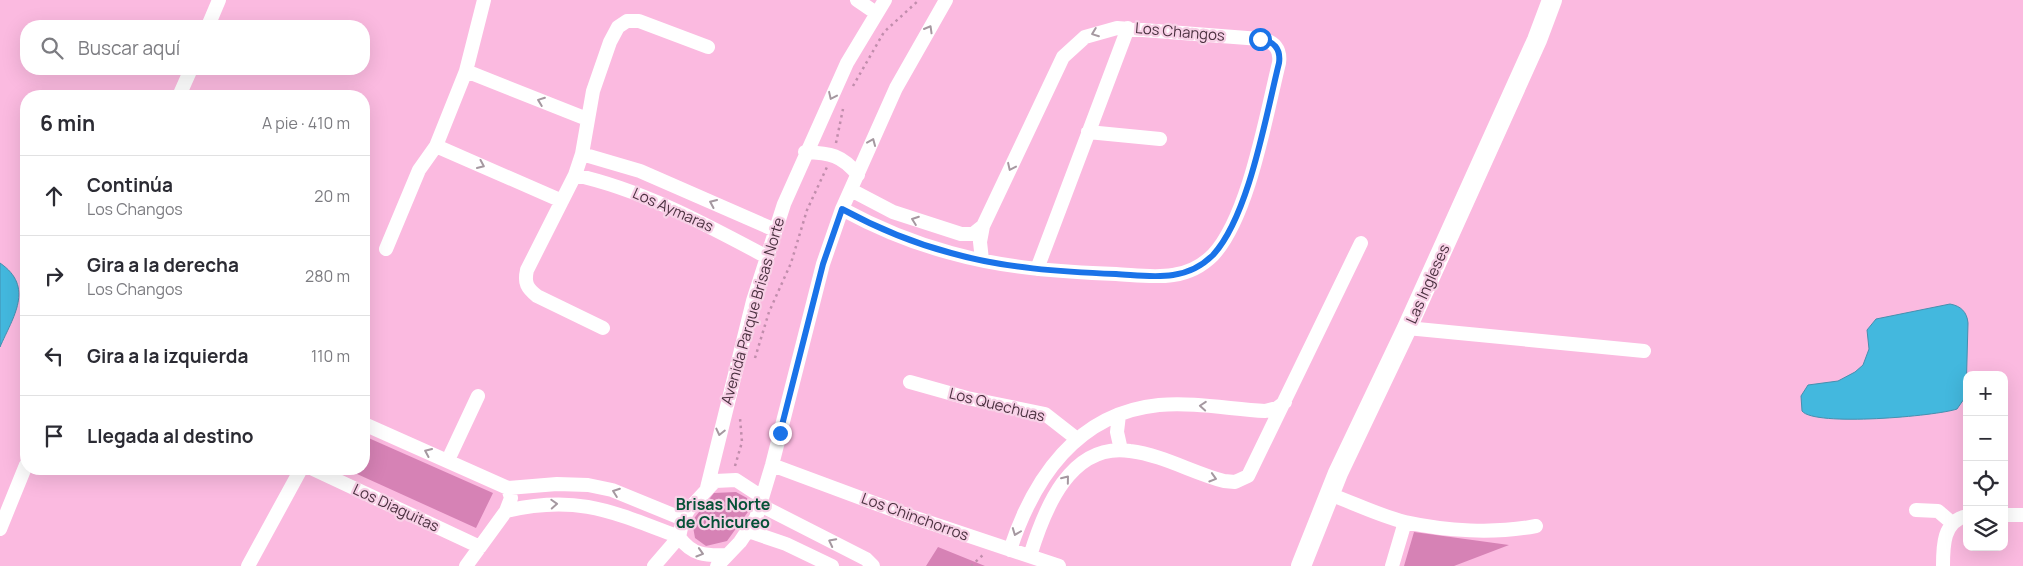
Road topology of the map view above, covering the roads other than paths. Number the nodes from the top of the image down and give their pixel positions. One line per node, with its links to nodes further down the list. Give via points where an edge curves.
1 (219, 0): 8 (street)
2 (484, 0): 11 (street)
3 (857, 0): 7 (street)
4 (885, 0): 7 (street, Avenida Parque Brisas Norte)
5 (946, 0): 21 (street, one-way to 5, via 896,88)
6 (1552, 0): 33 (street, Las Ingleses)
7 (876, 13): 18 (street, Avenida Parque Brisas Norte, one-way to 18)
8 (211, 20)
9 (1128, 28): 15 (street, Los Changos); 25 (street, Los Changos, one-way to 25, via 1095,32 1077,43 1064,57); 31 (street, Los Changos, via 1260,39 1276,46 1279,63 1242,200 1228,233 1216,251 1205,262 1185,272 1162,276)
10 (708, 47): 14 (street, via 639,21 627,21 618,26 598,76)
11 (466, 72): 14 (street, one-way to 11); 17 (street)
12 (188, 75): 13 (street)
13 (182, 90)
14 (587, 119): 19 (street)
15 (1088, 132): 16 (street); 31 (street, Los Changos)
16 (1160, 139)
17 (436, 146): 23 (street, one-way to 23); 28 (street, via 419,170)
18 (805, 152): 21 (street, via 842,158); 26 (street, Avenida Parque Brisas Norte)
19 (582, 154): 20 (street); 26 (street, Los Aymaras, one-way to 19, via 640,171)
20 (575, 175): 23 (street); 29 (street, Los Aymaras, via 608,182 658,202)
21 (858, 175): 22 (street)
22 (851, 190): 24 (street); 25 (street, one-way to 22, via 973,234 961,234 893,212)
23 (562, 201): 32 (street, via 525,280 528,289 536,296)
24 (842, 209): 30 (street, Los Changos, via 905,239); 45 (street, via 823,264)
25 (983, 226): 30 (street, Los Changos, via 980,242)
26 (775, 230): 29 (street, Avenida Parque Brisas Norte)
27 (1361, 243): 37 (street)
28 (386, 249)
29 (766, 257): 50 (street, Avenida Parque Brisas Norte, one-way to 50, via 752,301)
30 (982, 260): 31 (street, Los Changos)
31 (1037, 269)
32 (603, 328)
33 (1407, 328): 34 (street); 51 (street, Las Ingleses)
34 (1644, 351)
35 (910, 382): 42 (street, Los Quechuas, via 1045,414)
36 (478, 396): 44 (street)
37 (1285, 402): 38 (street, via 1272,410); 41 (street)
38 (1252, 410): 39 (street, one-way to 39, via 1180,405); 41 (street, via 1264,419)
39 (1119, 414): 42 (street); 43 (street, via 1117,432)
40 (370, 427): 44 (street, one-way to 40)
41 (1268, 438): 43 (street, one-way to 41, via 1159,458 1211,478 1235,482 1254,469)
42 (1077, 439): 66 (street, one-way to 66, via 1042,478 1023,514)
43 (1121, 450): 68 (street, one-way to 43, via 1044,516 1064,481 1090,457)
44 (448, 460): 49 (street)
45 (772, 465): 52 (street); 66 (street, Los Chinchorros)
46 (22, 475): 62 (street)
47 (298, 475): 69 (street)
48 (326, 475): 65 (street, Los Diaguitas)
49 (508, 488): 54 (street, via 511,498); 58 (street, one-way to 49, via 612,490 588,485)
50 (707, 488): 52 (street, via 715,481 736,480); 58 (street, Avenida Parque Brisas Norte)
51 (1329, 494): 59 (street); 76 (street, Las Ingleses)
52 (761, 501): 63 (street); 74 (street, one-way to 52, via 866,559)
53 (1916, 510): 60 (street, via 1938,511)
54 (506, 511): 64 (street, one-way to 64, via 556,503 580,504); 65 (street)
55 (2023, 514): 56 (street)
56 (2008, 515)
57 (1963, 517): 60 (street)
58 (683, 519): 64 (street, Avenida Parque Brisas Norte)
59 (1405, 522): 61 (street, via 1478,531 1508,531); 77 (street)
60 (1952, 523): 78 (street, via 1946,535)
61 (1536, 526)
62 (0, 529)
63 (748, 531): 67 (street); 73 (street, via 786,544)
64 (679, 536): 67 (street, one-way to 67, via 695,553); 71 (street, Avenida Parque Brisas Norte)
65 (480, 547): 70 (street)
66 (1010, 550): 68 (street, Los Chinchorros)
67 (727, 555): 72 (street)
68 (1030, 556): 75 (street, Los Chinchorros)
69 (248, 566)
70 (466, 566)
71 (654, 566)
72 (716, 566)
73 (832, 566)
74 (873, 566)
75 (1059, 566)
76 (1301, 566)
77 (1392, 566)
78 (1943, 566)

